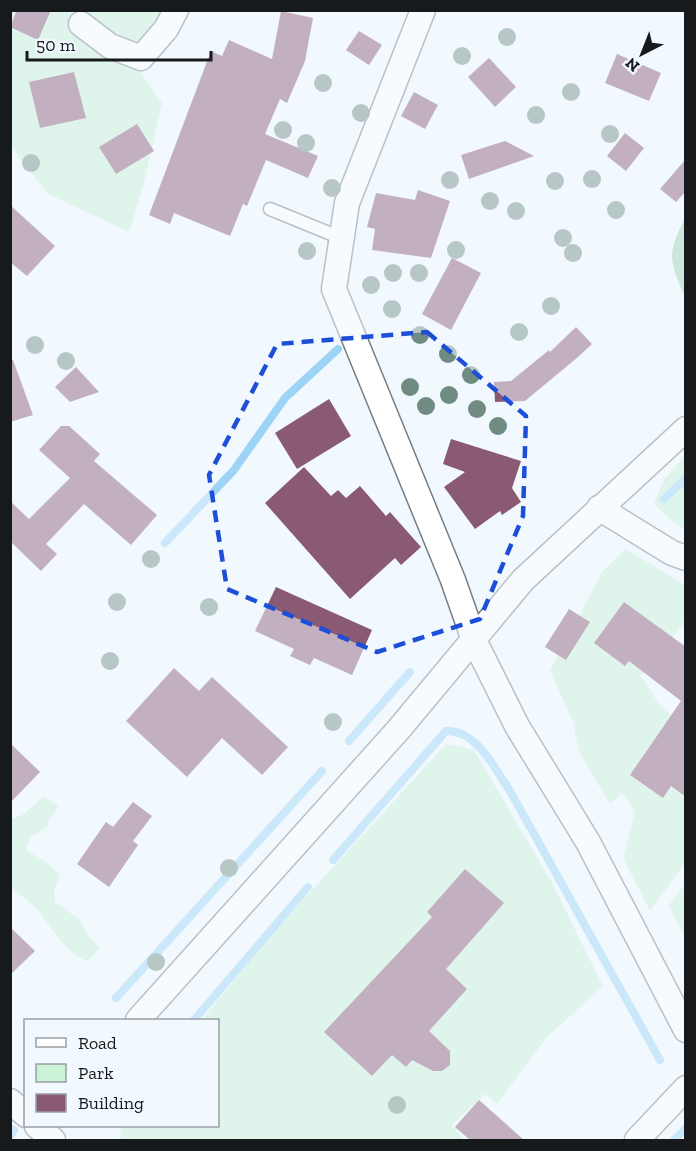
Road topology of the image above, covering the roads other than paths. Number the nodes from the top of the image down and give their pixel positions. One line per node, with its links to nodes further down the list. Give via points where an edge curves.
1 (176, 10): 3 (street, via 166,29 141,58 110,46)
2 (423, 10): 5 (street, via 346,202)
3 (81, 24)
4 (270, 209): 5 (lane)
5 (341, 238): 9 (street, via 334,290)
6 (686, 429): 7 (street)
7 (599, 508): 8 (street); 9 (street, via 523,580)
8 (686, 558)
9 (474, 640): 10 (street); 11 (street, via 517,726 588,842)
10 (139, 1019)
11 (686, 1030)
12 (686, 1088): 15 (street)
13 (10, 1101): 14 (street)
14 (24, 1113)
15 (637, 1140)

